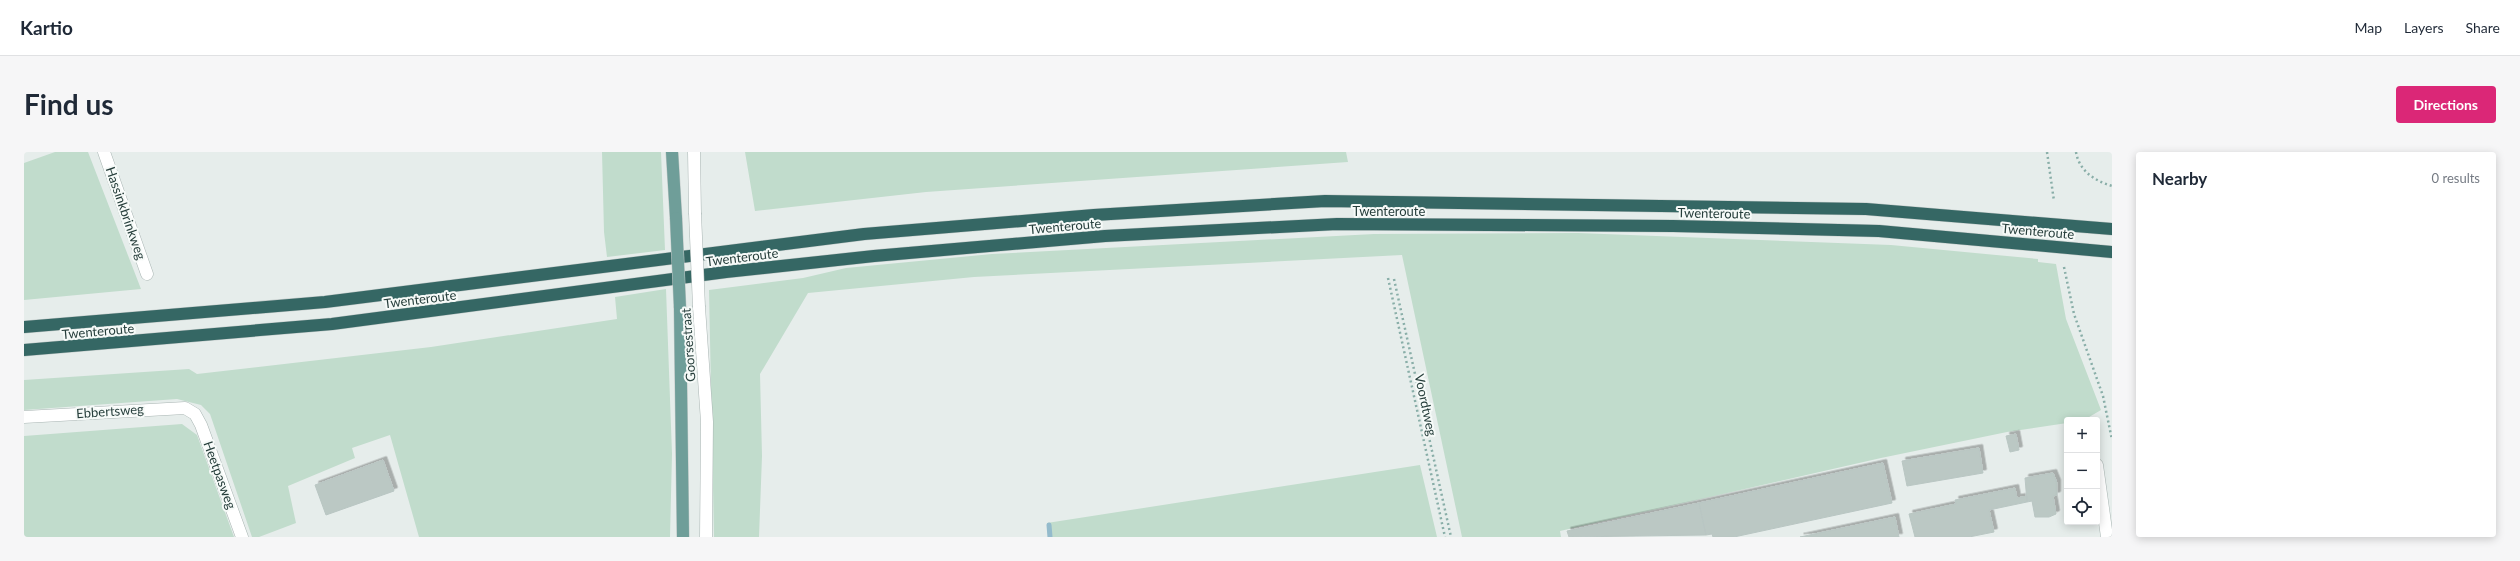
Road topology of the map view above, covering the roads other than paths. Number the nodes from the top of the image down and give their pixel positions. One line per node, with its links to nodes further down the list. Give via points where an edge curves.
1 (104, 152): 6 (street, Hassinkbrinkweg)
2 (672, 152): 13 (main road, Goorsestraat, bridge, via 680,308)
3 (694, 152): 14 (street, Goorsestraat, bridge, via 707,422)
4 (2112, 229): 7 (highway, Twenteroute, via 1866,209 1325,201 1094,215 864,234 325,302)
5 (2112, 252): 8 (highway, Twenteroute, via 1879,231 1673,226 1337,224 1105,236 874,256 726,272 332,324)
6 (147, 274)
7 (24, 327)
8 (24, 350)
9 (195, 414): 10 (street, Ebbertsweg, via 185,408 167,408); 12 (street, Heetpasweg, via 202,425)
10 (24, 417)
11 (2100, 485): 15 (street)
12 (242, 537)
13 (683, 537)
14 (706, 537)
15 (2108, 537)

